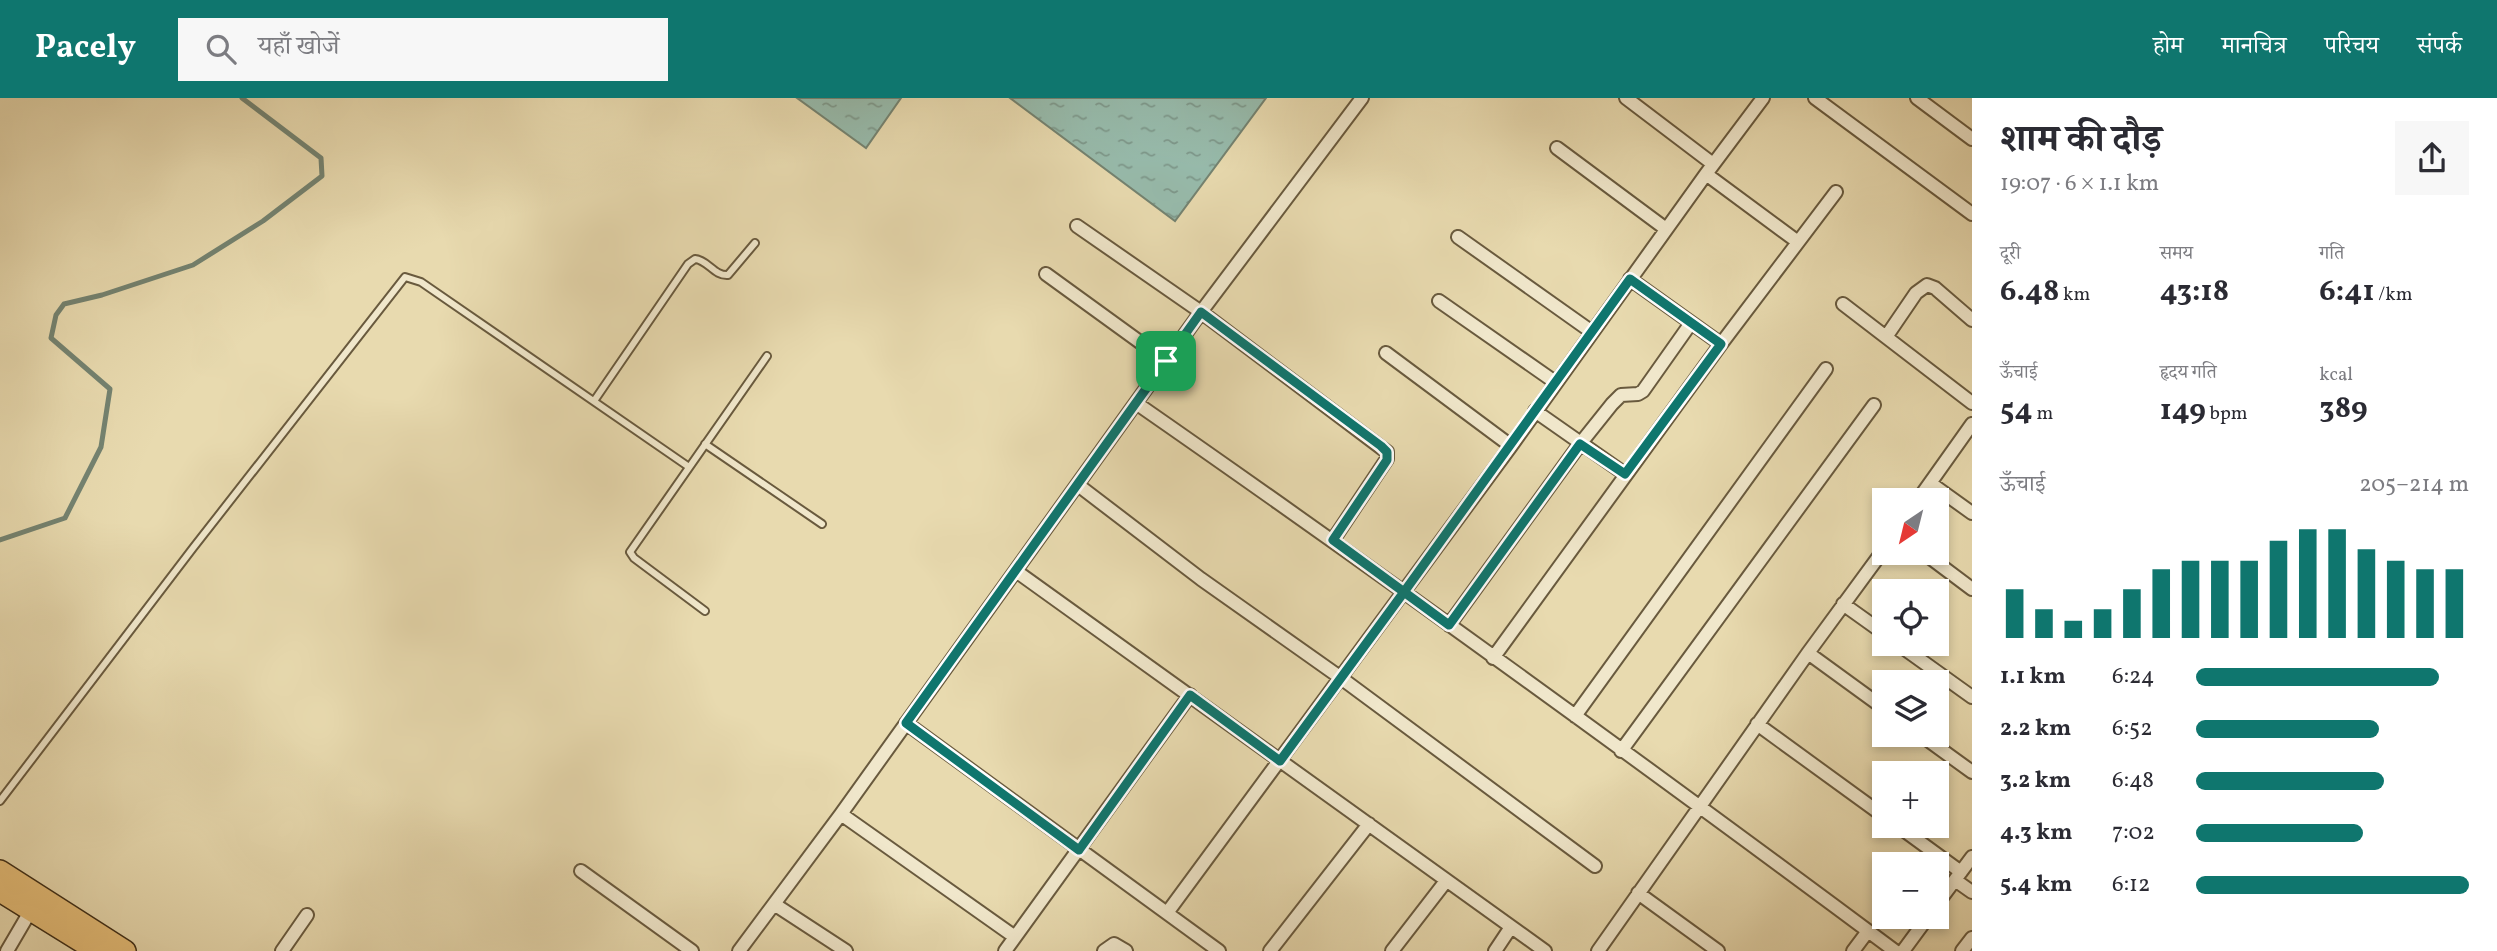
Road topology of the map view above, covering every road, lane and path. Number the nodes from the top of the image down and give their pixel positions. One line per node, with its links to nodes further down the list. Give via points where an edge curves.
1 (1362, 98): 20 (street)
2 (1626, 98): 8 (street)
3 (1763, 98): 8 (street)
4 (1815, 98): 10 (street)
5 (1917, 98): 6 (street)
6 (1972, 139)
7 (1557, 148): 12 (street)
8 (1710, 169): 12 (street); 14 (street)
9 (1836, 192): 14 (street)
10 (1972, 214)
11 (1077, 226): 20 (street)
12 (1667, 229): 17 (street)
13 (1458, 237): 23 (street)
14 (1798, 242): 25 (street)
15 (755, 243): 31 (lane, via 727,275 702,260 688,264)
16 (1046, 274): 28 (street)
17 (1630, 279): 22 (street); 23 (street)
18 (1439, 301): 30 (street)
19 (1843, 304): 24 (street)
20 (1201, 312): 28 (street); 47 (street, via 1387,452 1387,460)
21 (1972, 320): 24 (street, via 1927,285 1916,293)
22 (1691, 323): 25 (street); 38 (street, via 1643,391 1617,397)
23 (1592, 332): 30 (street)
24 (1886, 337): 32 (street)
25 (1721, 344): 41 (street)
26 (1386, 353): 39 (street)
27 (767, 356): 37 (lane)
28 (1166, 361): 33 (street)
29 (1826, 369): 64 (street)
30 (1555, 382): 35 (street)
31 (594, 401): 40 (lane); 71 (lane, via 421,282 405,277)
32 (1972, 402)
33 (1136, 403): 43 (street); 47 (street)
34 (1874, 405): 68 (street)
35 (1535, 411): 38 (street); 39 (street)
36 (1972, 424): 42 (street)
37 (705, 444): 40 (lane); 46 (lane)
38 (1580, 444): 41 (street); 55 (street)
39 (1511, 446): 52 (street)
40 (689, 467): 54 (lane, via 630,552)
41 (1625, 474): 59 (street)
42 (1930, 483): 44 (street); 45 (street)
43 (1078, 485): 50 (street); 60 (street)
44 (1926, 488)
45 (1972, 513)
46 (822, 524)
47 (1333, 540): 52 (street)
48 (1872, 565): 53 (street)
49 (1940, 565): 51 (street)
50 (1016, 571): 61 (street); 65 (street)
51 (1972, 589)
52 (1404, 592): 55 (street); 60 (street)
53 (1843, 604): 56 (street); 57 (street)
54 (705, 611)
55 (1449, 625): 59 (street)
56 (1872, 625)
57 (1808, 653): 63 (street); 66 (street)
58 (1915, 656): 62 (street)
59 (1493, 658): 64 (street)
60 (1341, 678): 69 (street); 79 (street)
61 (1190, 695): 69 (street); 77 (street)
62 (1972, 697)
63 (1872, 700)
64 (1575, 716): 68 (street)
65 (906, 723): 74 (street); 77 (street)
66 (1757, 724): 72 (street); 73 (street)
67 (1938, 747): 70 (street)
68 (1621, 751): 72 (street)
69 (1280, 761): 75 (street); 90 (street)
70 (1972, 772)
71 (0, 801)
72 (1700, 806): 87 (street); 94 (street)
73 (1872, 808)
74 (841, 814): 88 (street); 95 (street)
75 (1368, 824): 83 (street); 108 (street)
76 (1912, 838): 82 (street)
77 (1079, 850): 90 (street); 95 (street)
78 (1972, 857): 82 (street)
79 (1595, 866)
80 (0, 871): 99 (main road)
81 (581, 871): 101 (street)
82 (1958, 876): 84 (street); 86 (street)
83 (1446, 881): 92 (street); 109 (street)
84 (1949, 888)
85 (0, 891): 89 (main road)
86 (1972, 892)
87 (1638, 893): 112 (street); 113 (street)
88 (775, 904): 102 (street); 103 (street)
89 (30, 910): 97 (street); 98 (main road)
90 (1167, 913): 107 (street)
91 (307, 915): 100 (street)
92 (1511, 927): 110 (street); 111 (street)
93 (1919, 929): 116 (street)
94 (1868, 931): 114 (street); 115 (street)
95 (1015, 937): 104 (street)
96 (1972, 937): 117 (street)
97 (7, 951)
98 (97, 951)
99 (125, 951)
100 (282, 951)
101 (692, 951)
102 (739, 951)
103 (846, 951)
104 (1005, 951)
105 (1104, 951): 106 (street, via 1114,944)
106 (1126, 951)
107 (1219, 951)
108 (1270, 951)
109 (1392, 951)
110 (1494, 951)
111 (1545, 951)
112 (1598, 951)
113 (1718, 951)
114 (1853, 951)
115 (1895, 951)
116 (1903, 951)
117 (1962, 951)

